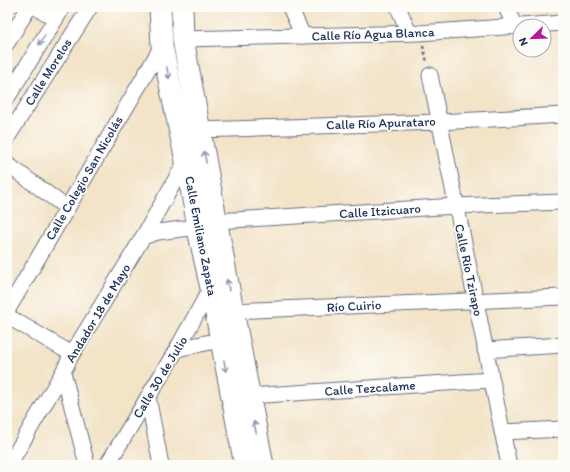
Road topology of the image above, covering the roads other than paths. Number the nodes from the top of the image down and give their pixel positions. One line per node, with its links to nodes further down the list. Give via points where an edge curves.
1 (29, 7): 17 (street)
2 (35, 7): 9 (street)
3 (90, 7): 21 (street, Calle Morelos)
4 (160, 7): 18 (main road, Calle Emiliano Zapata)
5 (182, 7): 16 (main road, Calle Emiliano Zapata)
6 (290, 7): 15 (street)
7 (398, 7): 14 (street)
8 (506, 7): 10 (street)
9 (59, 13): 20 (street, Calle Morelos, one-way to 20)
10 (512, 21)
11 (563, 23): 12 (street, Calle Río Agua Blanca)
12 (552, 24)
13 (512, 26): 14 (street, Calle Río Agua Blanca)
14 (414, 33): 15 (street, Calle Río Agua Blanca)
15 (303, 36): 16 (street, Calle Río Agua Blanca)
16 (183, 39): 25 (main road, Calle Emiliano Zapata)
17 (7, 43)
18 (162, 46): 27 (main road, Calle Emiliano Zapata, one-way to 27); 31 (street, Calle Colegio San Nicolás)
19 (430, 75): 24 (street, Calle Río Tzirapo)
20 (18, 80): 21 (street); 22 (street, Calle Morelos)
21 (36, 91): 26 (street, Calle Morelos)
22 (7, 98)
23 (563, 115): 24 (street, Calle Río Apurataro)
24 (439, 122): 25 (street, Calle Río Apurataro); 30 (street, Calle Río Tzirapo)
25 (200, 130): 32 (main road, Calle Emiliano Zapata, one-way to 25)
26 (7, 138)
27 (186, 161): 32 (main road, Calle Emiliano Zapata); 33 (street, Andador 18 de Mayo)
28 (7, 164): 31 (street)
29 (563, 202): 30 (street, Calle Itzicuaro)
30 (456, 206): 32 (street, Calle Itzicuaro); 36 (street, Calle Río Tzirapo)
31 (67, 208): 37 (street, Calle Colegio San Nicolás)
32 (208, 224): 33 (street, Calle Itzicuaro); 34 (main road, Calle Emiliano Zapata, via 199,234); 38 (main road, Calle Emiliano Zapata, one-way to 32)
33 (143, 237): 44 (street, Andador 18 de Mayo)
34 (211, 288): 40 (main road, Calle Emiliano Zapata); 42 (street, Calle 30 de Julio)
35 (563, 297): 36 (street, Río Cuirio)
36 (475, 301): 38 (street, Río Cuirio); 43 (street, Calle Río Tzirapo)
37 (7, 311)
38 (233, 311): 47 (main road, Calle Emiliano Zapata)
39 (7, 316): 44 (street)
40 (220, 340): 42 (street); 55 (main road, Calle Emiliano Zapata, one-way to 55)
41 (563, 345): 43 (street)
42 (177, 349): 48 (street, Calle 30 de Julio)
43 (485, 350): 46 (street, Calle Río Tzirapo)
44 (72, 354): 45 (street, Andador 18 de Mayo)
45 (63, 372): 51 (street, Andador 18 de Mayo); 52 (street)
46 (491, 380): 47 (street, Calle Tezcalame); 50 (street, Calle Río Tzirapo)
47 (249, 396): 56 (main road, Calle Emiliano Zapata, one-way to 47)
48 (148, 397): 53 (street, Calle 30 de Julio); 54 (street)
49 (563, 429): 50 (street)
50 (502, 432): 57 (street, Calle Río Tzirapo)
51 (9, 465)
52 (87, 465)
53 (108, 465)
54 (161, 465)
55 (245, 465)
56 (262, 465)
57 (509, 465)

